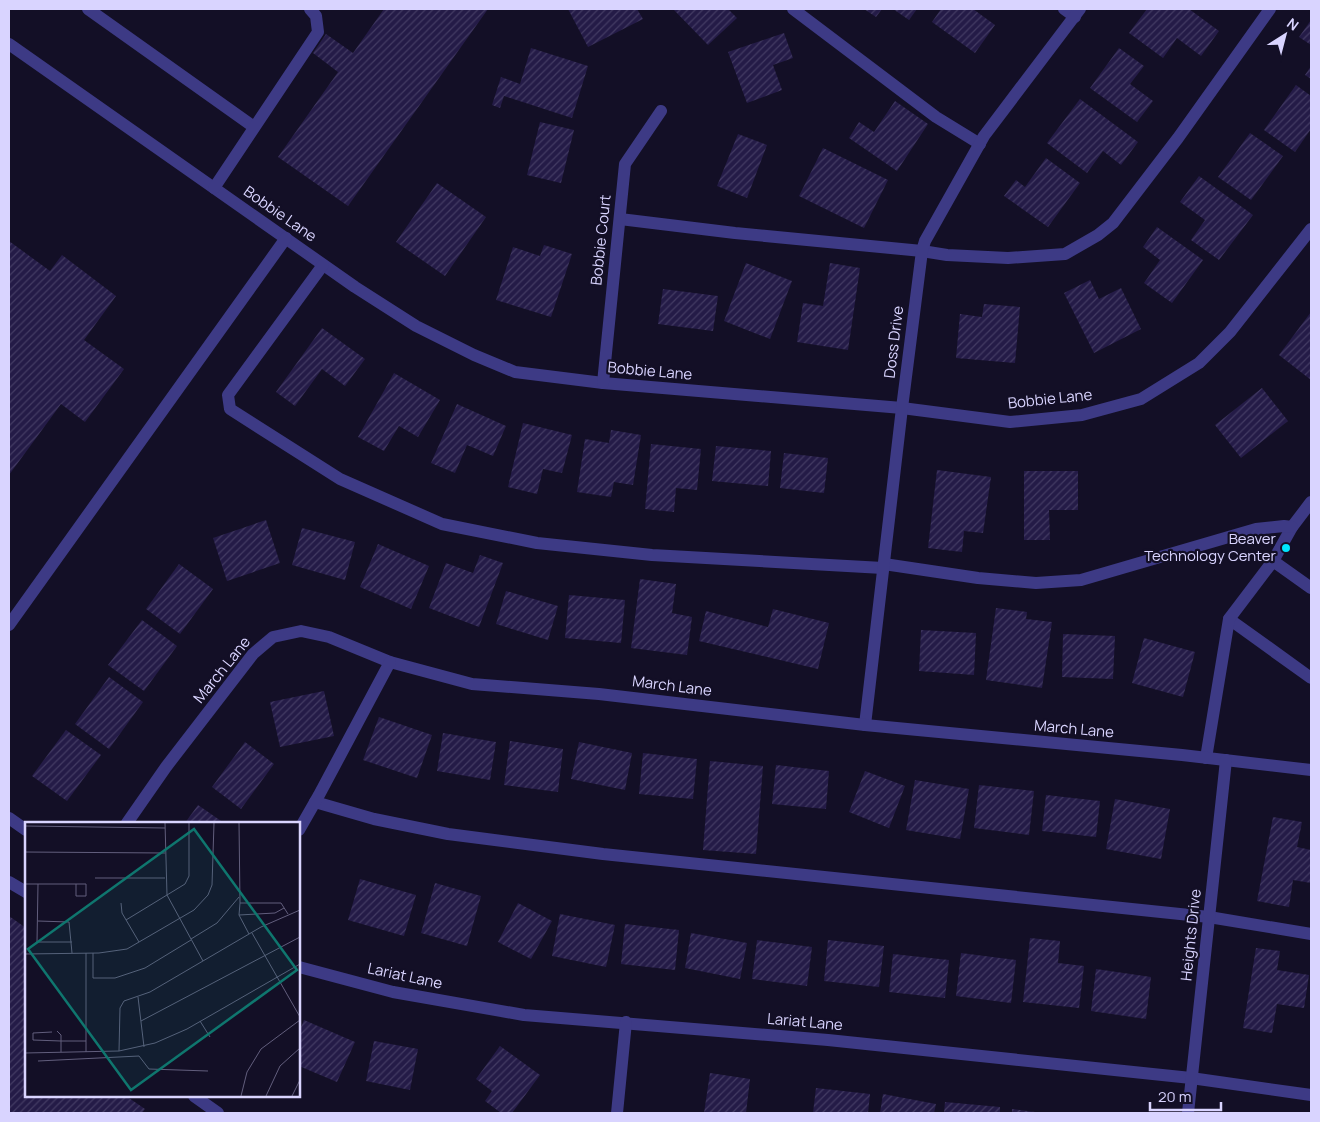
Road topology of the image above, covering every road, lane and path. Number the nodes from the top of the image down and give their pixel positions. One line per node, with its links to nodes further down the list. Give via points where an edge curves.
1 (88, 9): 8 (street)
2 (310, 9): 8 (street, via 316,16 318,32)
3 (793, 9): 9 (street, via 936,117)
4 (1270, 9): 14 (street, via 1178,138 1113,223 1098,235 1065,254 1008,258)
5 (1073, 11): 9 (street, Doss Drive)
6 (9, 44): 10 (street, Bobbie Lane)
7 (661, 111): 11 (street, Bobbie Court, via 626,164)
8 (254, 127): 10 (street)
9 (980, 144): 14 (street, Doss Drive)
10 (214, 188): 13 (street, Bobbie Lane)
11 (620, 219): 14 (street); 16 (street, Bobbie Court)
12 (1311, 229): 17 (street, Bobbie Lane, via 1230,332 1200,362 1141,399 1082,415 1010,422)
13 (286, 238): 15 (street, Bobbie Lane); 24 (street)
14 (922, 251): 17 (street, Doss Drive)
15 (323, 265): 16 (street, Bobbie Lane, via 416,326 474,355 515,372); 21 (street, via 228,395 230,409 340,479 442,524 537,543 652,555)
16 (603, 383): 17 (street, Bobbie Lane)
17 (902, 408): 21 (street, Doss Drive)
18 (1311, 502): 19 (street)
19 (1292, 527): 20 (street); 21 (street, via 1256,529 1081,580 1036,583)
20 (1273, 561): 22 (street); 23 (street)
21 (884, 566): 27 (street, Doss Drive)
22 (1311, 588)
23 (1229, 619): 26 (street); 28 (street)
24 (9, 625)
25 (390, 662): 27 (street, March Lane, via 472,684 599,694); 31 (street); 33 (street, March Lane, via 330,637 301,631 273,637 253,654)
26 (1311, 678)
27 (865, 725): 28 (street, March Lane)
28 (1206, 758): 29 (street, March Lane)
29 (1226, 760): 30 (street, March Lane); 38 (street, Heights Drive)
30 (1311, 770)
31 (315, 802): 34 (street); 38 (street, via 374,819 448,834 593,853)
32 (9, 818): 35 (street)
33 (127, 822)
34 (300, 828)
35 (25, 829)
36 (9, 882): 37 (street)
37 (25, 891)
38 (1209, 917): 39 (street); 42 (street, Heights Drive)
39 (1311, 934)
40 (300, 967): 41 (street, Lariat Lane, via 393,992 524,1015)
41 (626, 1022): 42 (street, Lariat Lane); 46 (street)
42 (1192, 1078): 43 (street, Lariat Lane); 47 (street, Heights Drive)
43 (1311, 1095)
44 (195, 1097): 45 (street)
45 (218, 1113)
46 (617, 1113)
47 (1188, 1113)

